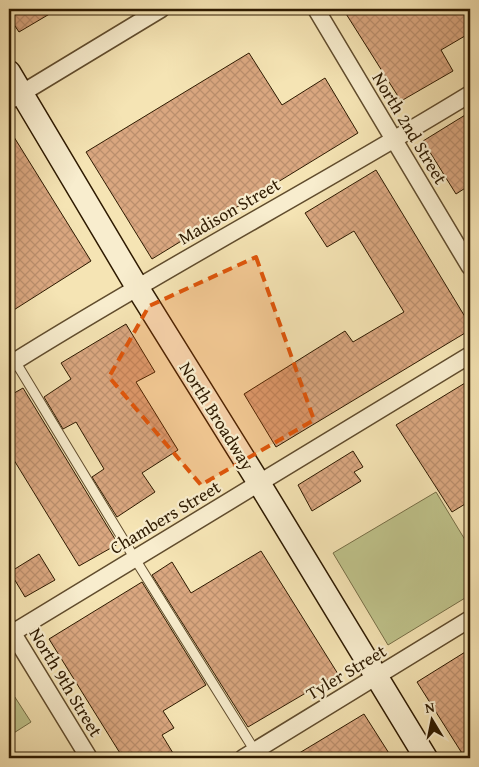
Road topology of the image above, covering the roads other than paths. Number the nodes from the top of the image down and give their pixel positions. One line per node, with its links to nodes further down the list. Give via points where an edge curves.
1 (161, 9): 5 (street)
2 (316, 9): 6 (street, North 2nd Street)
3 (9, 72): 5 (main road, North Broadway)
4 (470, 94): 6 (street, Madison Street)
5 (15, 97): 8 (main road, North Broadway)
6 (395, 141): 7 (street, North 2nd Street); 8 (street, Madison Street)
7 (469, 262)
8 (137, 287): 10 (street, Madison Street); 11 (main road, North Broadway)
9 (470, 355): 11 (street, Chambers Street)
10 (12, 363): 12 (lane)
11 (259, 483): 12 (street, Chambers Street); 15 (main road, North Broadway)
12 (135, 559): 14 (street, Chambers Street); 16 (lane)
13 (470, 619): 15 (street, Tyler Street)
14 (10, 632): 17 (street, North 9th Street)
15 (377, 676): 16 (street, Tyler Street); 18 (main road, North Broadway)
16 (249, 755)
17 (89, 758)
18 (426, 758)

